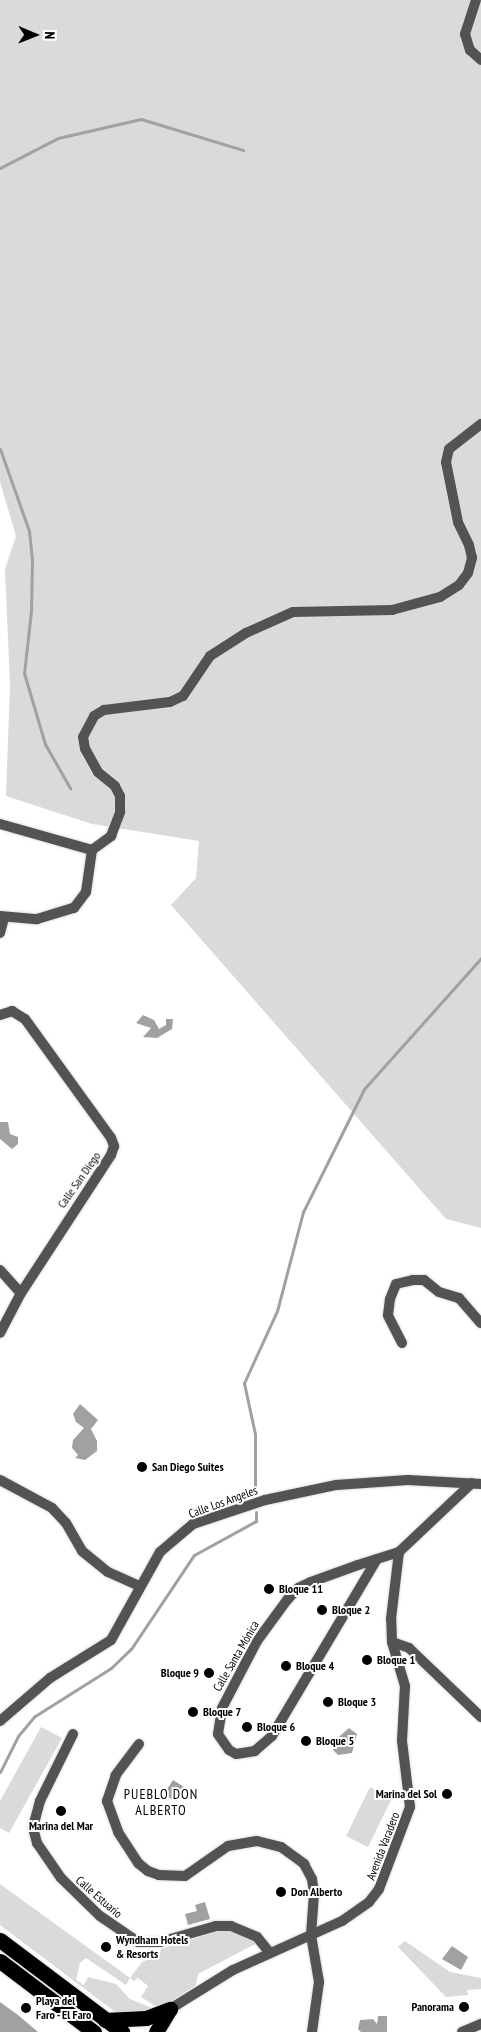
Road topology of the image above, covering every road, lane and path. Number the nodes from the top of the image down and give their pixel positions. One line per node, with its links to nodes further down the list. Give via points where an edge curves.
1 (476, 0): 2 (street, via 465,34 470,50)
2 (481, 60)
3 (481, 424): 5 (street, via 449,449 446,462 458,522 472,558 468,573 459,584 440,596 392,610 293,612 246,633 210,656 182,696 170,702 104,710 94,716 83,737 85,750 98,772 118,791 120,812 111,836)
4 (0, 824): 5 (street)
5 (92, 850): 6 (street, via 86,892 81,903 51,917)
6 (2, 917): 7 (street)
7 (0, 933)
8 (0, 1015): 10 (street, Calle San Diego, via 12,1011 25,1019 114,1146)
9 (0, 1270): 10 (street)
10 (21, 1293): 12 (street, Calle San Diego)
11 (481, 1323): 13 (street, via 459,1298 439,1292 424,1280 396,1284 388,1315)
12 (0, 1333)
13 (402, 1343)
14 (0, 1480): 18 (street, via 52,1508 66,1523 82,1551 108,1572)
15 (477, 1484): 16 (street); 18 (street, Calle Los Angeles, via 377,1481 336,1485 265,1500 193,1524 160,1552)
16 (399, 1552): 17 (street, Calle Santa Mónica); 19 (street, Avenida Varadero, via 392,1591)
17 (377, 1559): 17 (street, Calle Santa Mónica, via 311,1582 298,1588 287,1600 257,1641 222,1708 218,1734 229,1750 247,1754 264,1746)
18 (140, 1586): 21 (street, Calle Los Angeles, via 122,1625 111,1640 50,1678)
19 (392, 1642): 20 (street, via 409,1648); 24 (street, Avenida Varadero, via 405,1686 402,1741 410,1790 407,1822 389,1870 374,1896 342,1921)
20 (481, 1717)
21 (0, 1721)
22 (73, 1734): 26 (street, Calle Estuario, via 40,1800 33,1828 37,1843 61,1878 100,1916 138,1942 160,1942 216,1926 231,1926 258,1937)
23 (139, 1744): 24 (street, via 116,1775 107,1801 118,1832 138,1863 159,1875 185,1876 210,1857 240,1842 257,1841 281,1848 304,1864 312,1878)
24 (311, 1935): 26 (street, Avenida Varadero); 34 (street, via 319,1982)
25 (0, 1940): 29 (highway)
26 (269, 1952): 28 (street, Avenida Varadero, via 232,1970)
27 (0, 1961): 31 (highway)
28 (170, 2009): 29 (highway, via 146,2018); 33 (highway)
29 (106, 2020): 32 (highway)
30 (481, 2024): 35 (street)
31 (94, 2032)
32 (122, 2032)
33 (156, 2032)
34 (312, 2032)
35 (462, 2032)

